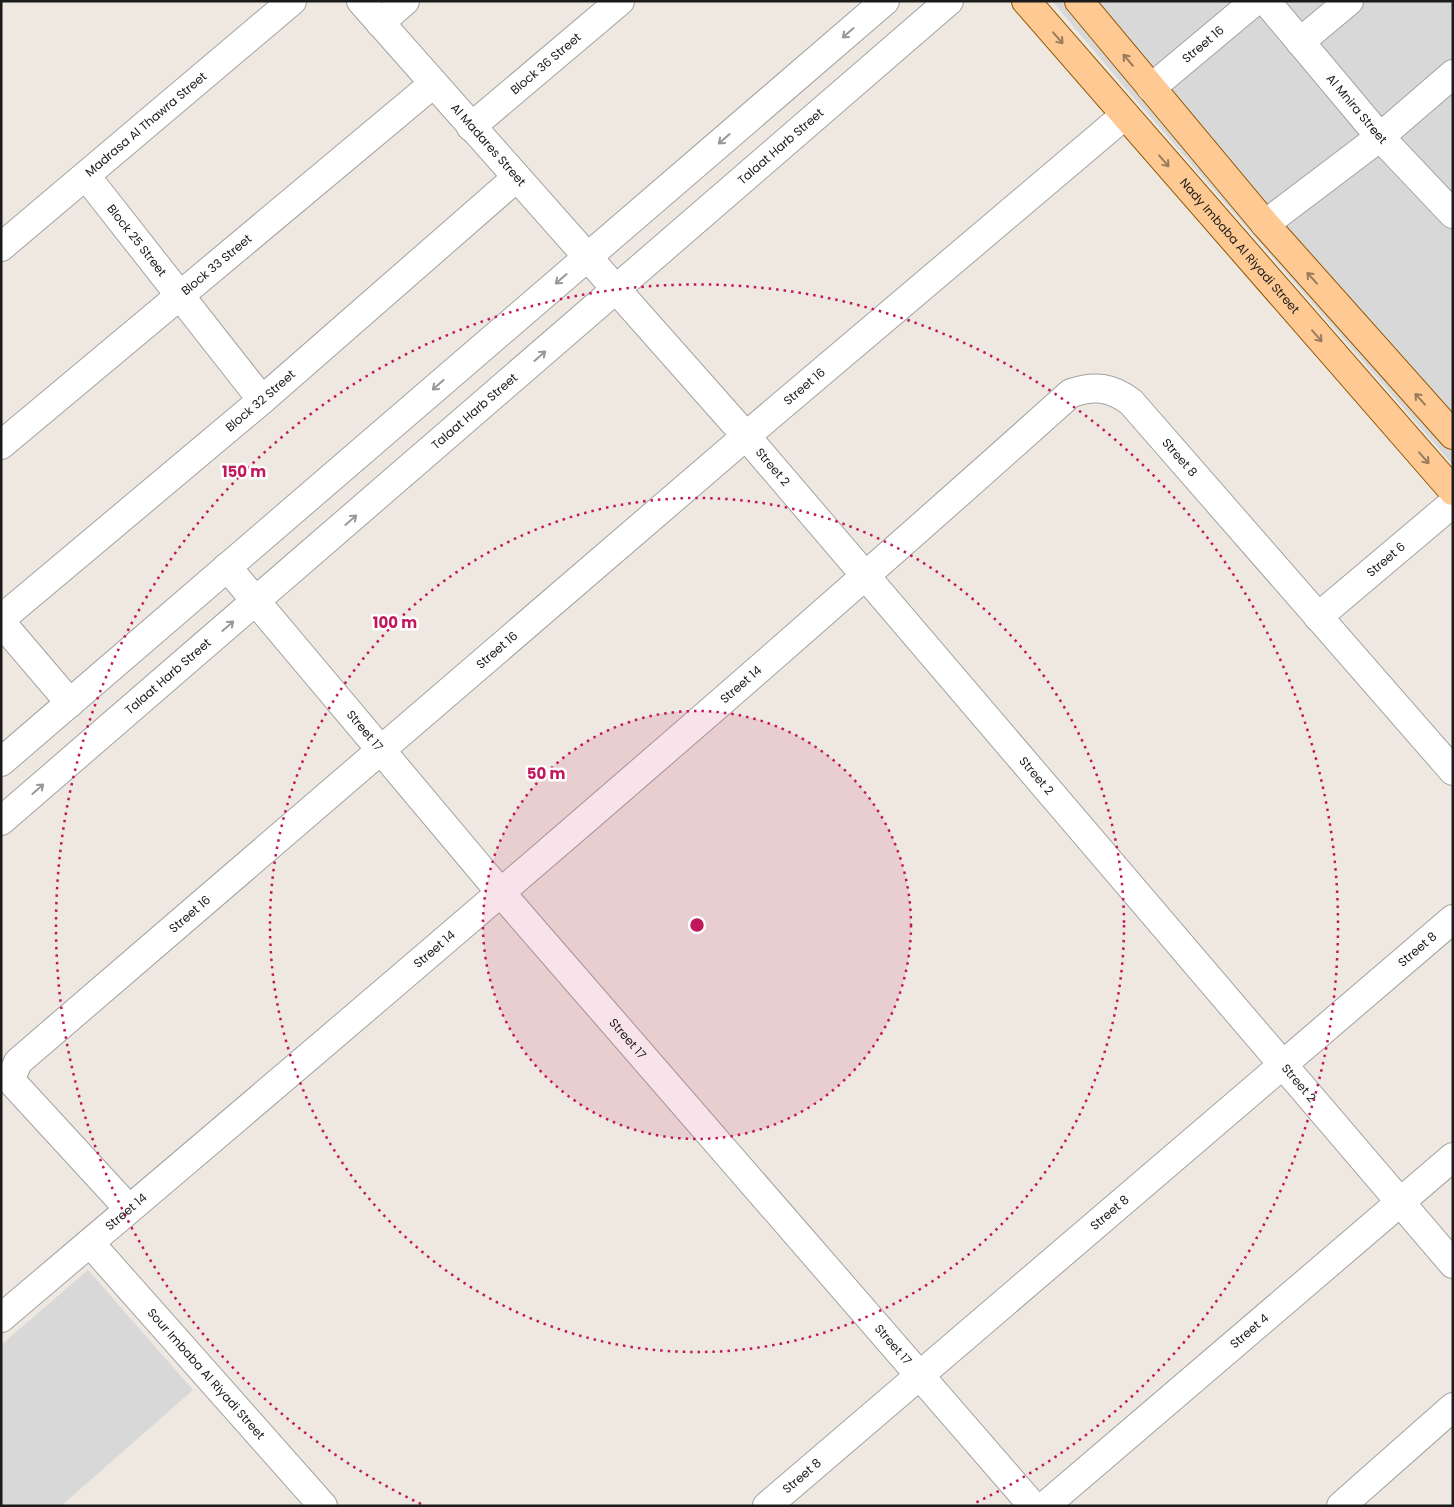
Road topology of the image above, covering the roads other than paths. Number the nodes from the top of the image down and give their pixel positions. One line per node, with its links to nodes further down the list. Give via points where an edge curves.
1 (292, 1): 20 (street, Madrasa Al Thawra Street)
2 (361, 1): 12 (street, Al Madares Street)
3 (406, 1): 12 (street)
4 (620, 1): 18 (street, Block 36 Street)
5 (885, 1): 25 (street, one-way to 25)
6 (949, 1): 26 (street, Talaat Harb Street)
7 (1026, 1): 17 (main road, Nady Imbaba Al Riyadi Street, one-way to 17)
8 (1079, 1): 16 (main road, one-way to 8)
9 (1255, 1): 16 (street, Street 16)
10 (1266, 1): 13 (street, Al Mnira Street)
11 (1350, 1): 13 (street)
12 (380, 23): 15 (street, Al Madares Street)
13 (1300, 42): 19 (street, Al Mnira Street)
14 (1453, 74): 19 (street)
15 (433, 84): 18 (street, Al Madares Street); 27 (street, Block 33 Street)
16 (1151, 88): 23 (main road)
17 (1124, 115): 30 (street, Street 16); 32 (main road, Nady Imbaba Al Riyadi Street, one-way to 32)
18 (471, 127): 21 (street, Al Madares Street)
19 (1380, 137): 22 (street, Al Mnira Street); 23 (street)
20 (86, 176): 24 (street, Madrasa Al Thawra Street); 27 (street, Block 25 Street)
21 (516, 178): 25 (street, Al Madares Street); 28 (street, Block 32 Street)
22 (1453, 214)
23 (1265, 224): 29 (main road, one-way to 23)
24 (1, 247)
25 (586, 257): 26 (street, Al Madares Street); 34 (street, one-way to 34)
26 (616, 290): 30 (street, Street 2); 36 (street, Talaat Harb Street, one-way to 26)
27 (180, 295): 28 (street, Block 25 Street); 31 (street, Block 33 Street)
28 (262, 400): 38 (street, Block 32 Street)
29 (1453, 435)
30 (746, 436): 35 (street, Street 2); 40 (street, Street 16)
31 (1, 445)
32 (1453, 491)
33 (1453, 503): 37 (street, Street 6)
34 (227, 567): 36 (street, Street 17); 39 (street)
35 (866, 577): 37 (street, Street 8, via 1071,393 1103,387 1118,392 1131,402); 44 (street, Street 14); 46 (street, Street 2)
36 (256, 602): 40 (street, Street 17); 43 (street, Talaat Harb Street, one-way to 36)
37 (1318, 617): 42 (street, Street 8)
38 (1, 621): 39 (street)
39 (70, 703): 41 (street)
40 (380, 750): 44 (street, Street 17); 49 (street, Street 16, via 14,1068 14,1084)
41 (1, 762)
42 (1453, 771)
43 (1, 821)
44 (501, 893): 49 (street, Street 14); 53 (street, Street 17)
45 (1453, 919): 46 (street, Street 8)
46 (1284, 1064): 48 (street, Street 2); 53 (street, Street 8)
47 (1453, 1157): 48 (street, Street 4)
48 (1400, 1201): 51 (street, Street 2); 58 (street, Street 4)
49 (129, 1209): 50 (street, Street 14)
50 (90, 1243): 52 (street, Street 14); 55 (street, Sour Imbaba Al Riyadi Street)
51 (1453, 1264)
52 (1, 1318)
53 (919, 1376): 56 (street, Street 8); 57 (street, Street 17)
54 (1453, 1407): 59 (street)
55 (322, 1506)
56 (767, 1506)
57 (1033, 1506)
58 (1044, 1506)
59 (1341, 1506)

